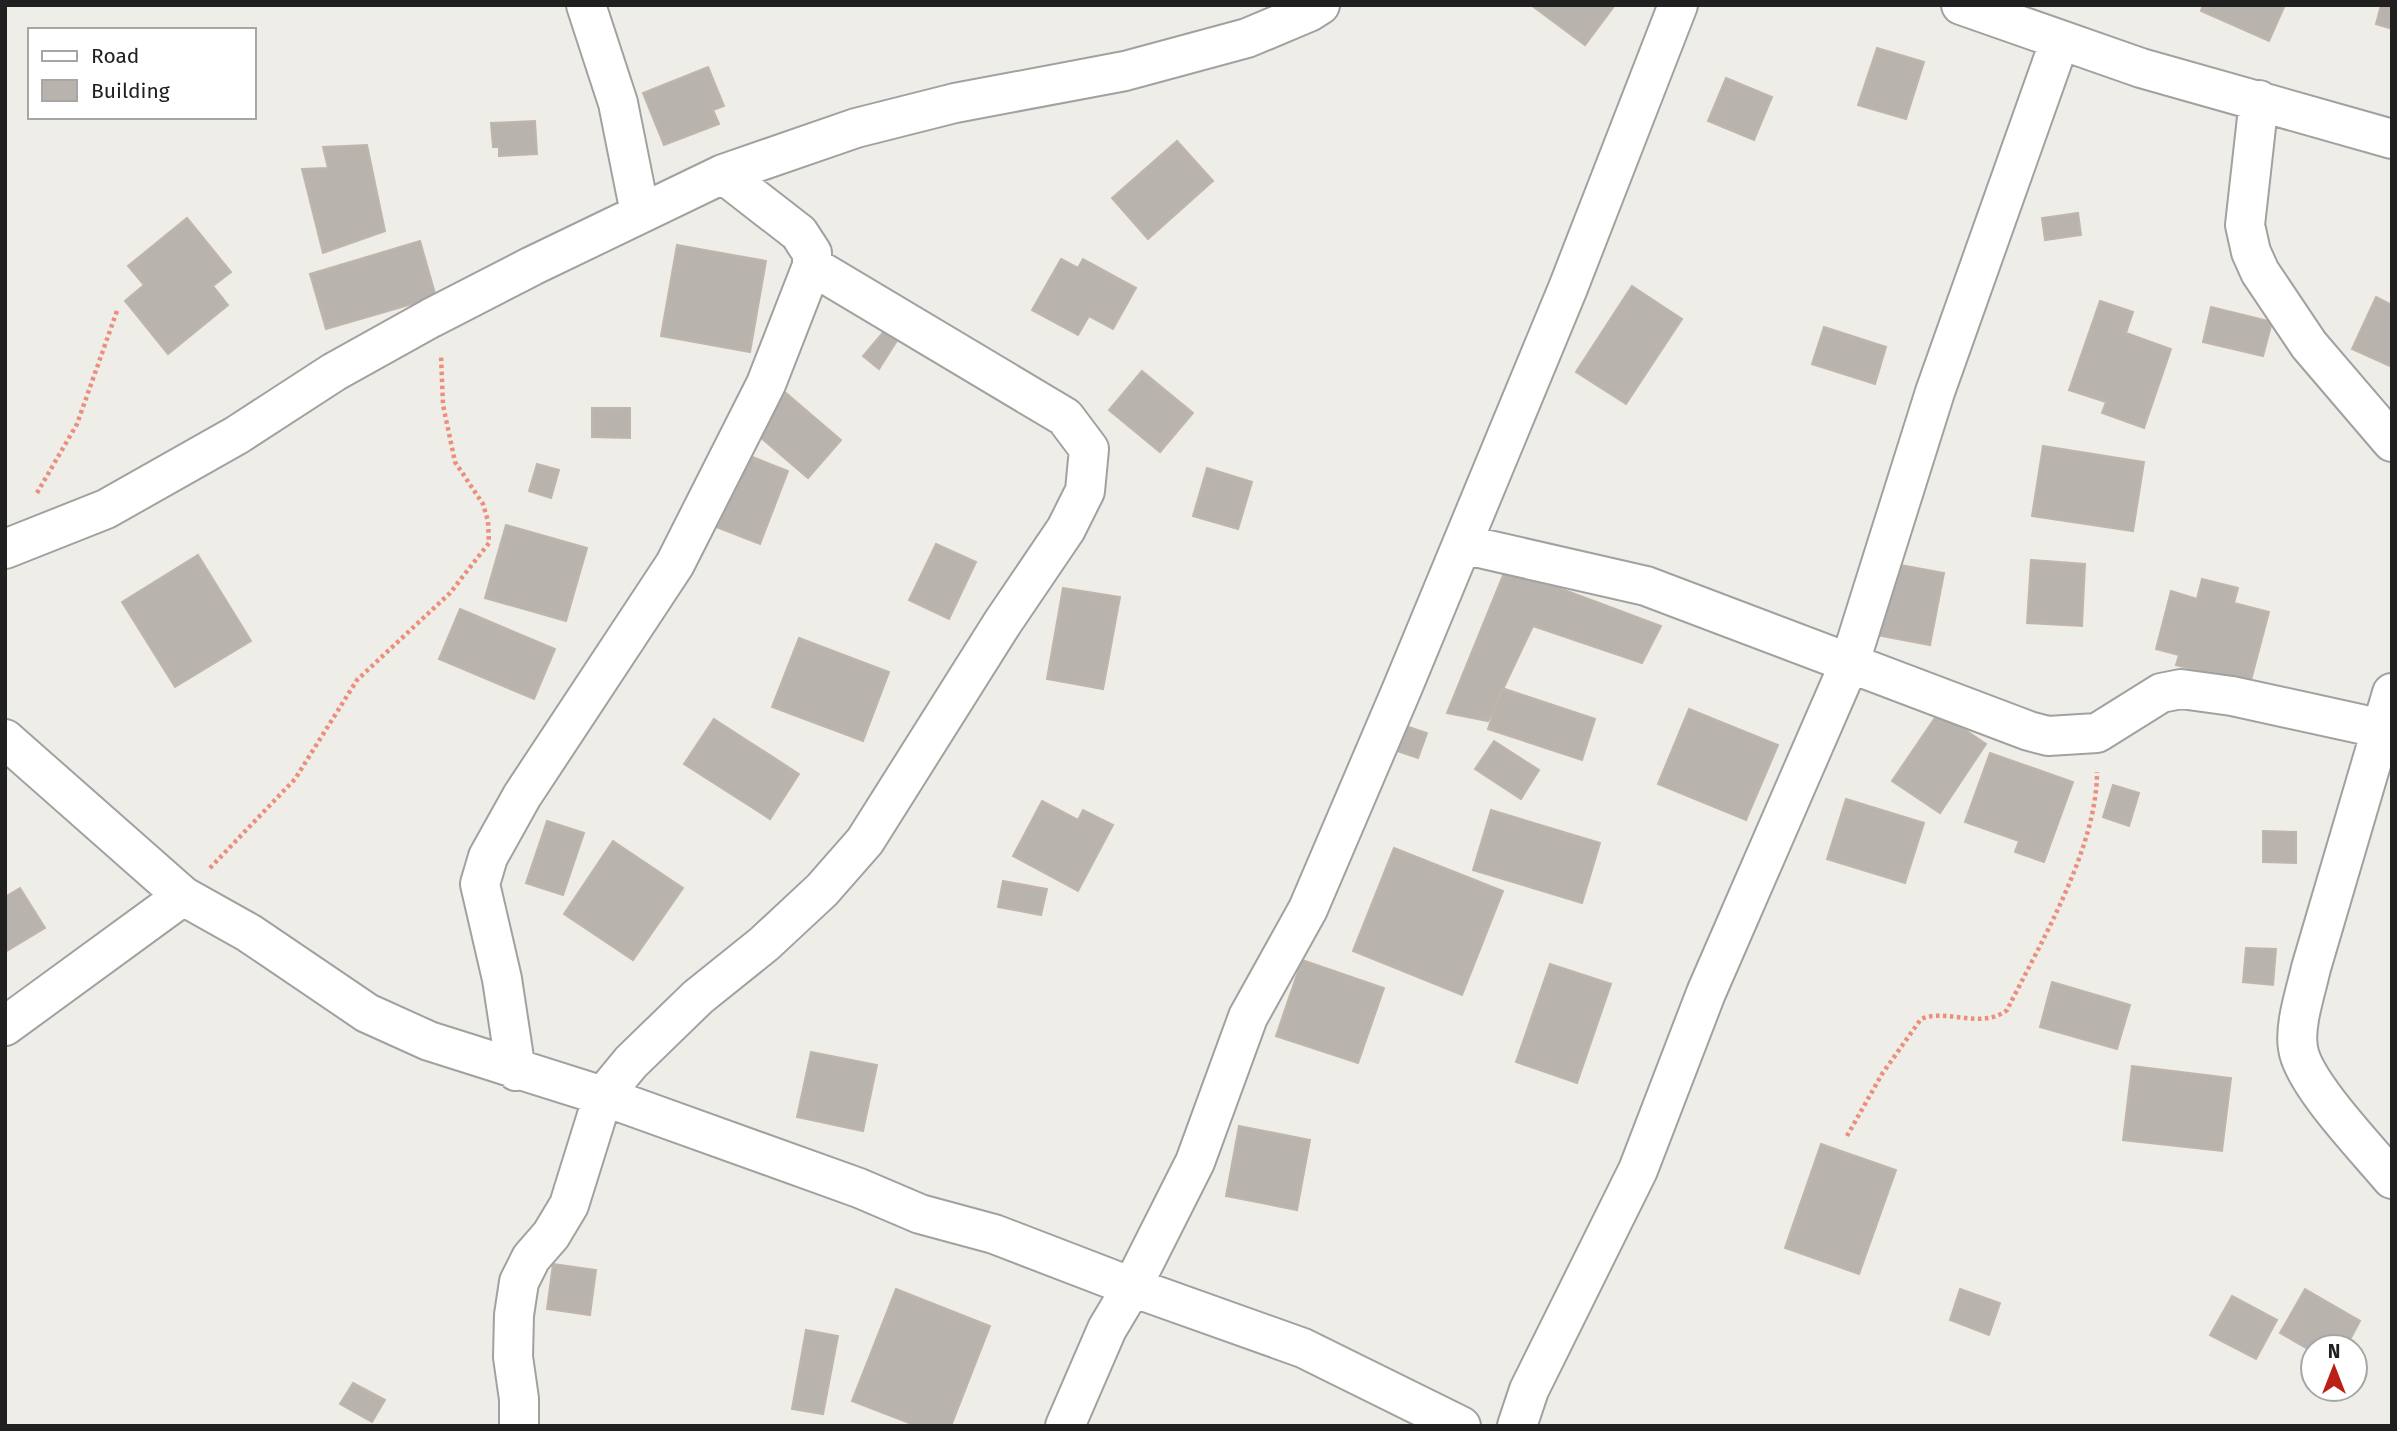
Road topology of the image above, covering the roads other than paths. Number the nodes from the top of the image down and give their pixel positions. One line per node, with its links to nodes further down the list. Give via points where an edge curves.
1 (586, 5): 9 (street, via 618,103)
2 (1320, 5): 8 (street, via 1247,38 1125,71 955,103 856,128)
3 (1678, 5): 12 (street)
4 (1961, 5): 5 (street)
5 (2050, 26): 6 (street, via 2141,68); 14 (street)
6 (2259, 100): 7 (street); 11 (street, via 2245,225 2251,251 2309,345)
7 (2392, 139)
8 (723, 174): 9 (street); 10 (street, via 799,233 812,253)
9 (640, 213): 13 (street, via 431,318 106,509)
10 (812, 266): 20 (street, via 766,384 674,564 488,857 480,884 502,979); 21 (street, via 1065,417 1088,449 1085,491 1066,529 865,841 822,890 698,997)
11 (2392, 442)
12 (1462, 544): 14 (street, via 1635,583); 23 (street, via 1308,909 1248,1017 1195,1163)
13 (8, 548)
14 (1850, 662): 16 (street, via 2048,736 2097,733 2161,693 2181,689); 27 (street, via 1706,993 1639,1170 1529,1390)
15 (2392, 693): 16 (street)
16 (2386, 730): 22 (street, via 2311,968 2297,1046 2302,1066)
17 (5, 739): 18 (street)
18 (183, 896): 19 (street); 20 (street, via 249,933 367,1013 429,1041)
19 (5, 1026)
20 (516, 1070): 21 (street)
21 (603, 1096): 23 (street); 24 (street, via 569,1205 519,1282 513,1357)
22 (2392, 1179)
23 (1132, 1287): 25 (street, via 1107,1329); 26 (street, via 1303,1348)
24 (519, 1426)
25 (1065, 1426)
26 (1461, 1426)
27 (1517, 1426)

